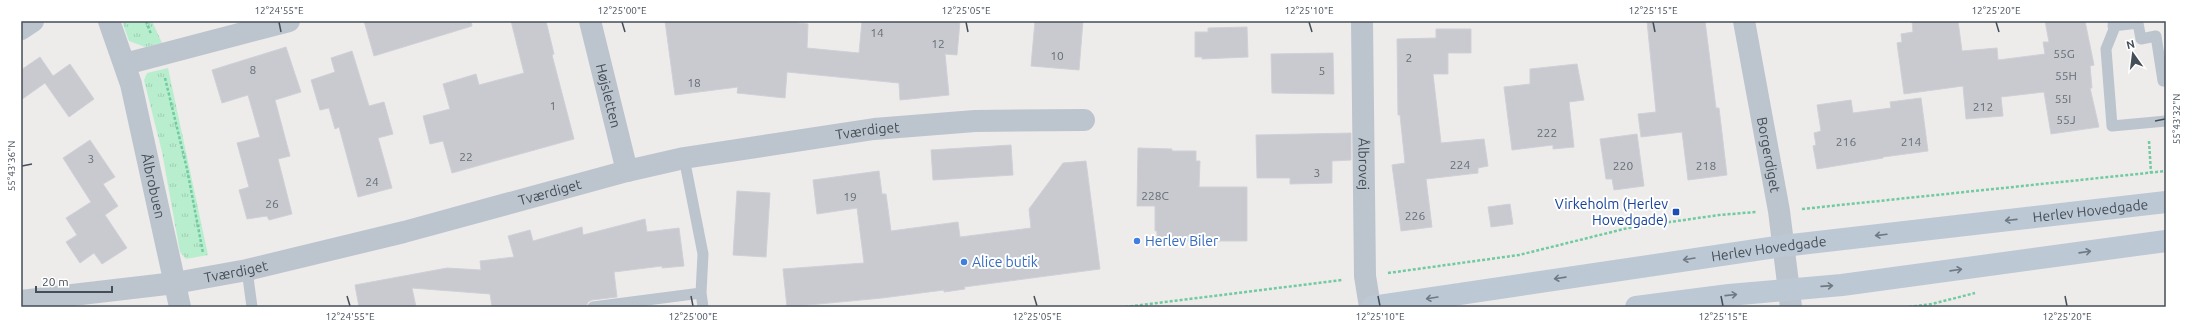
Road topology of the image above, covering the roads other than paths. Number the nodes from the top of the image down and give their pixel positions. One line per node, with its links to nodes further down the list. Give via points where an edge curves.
1 (33, 21): 8 (street)
2 (109, 21): 9 (street, Ålbrobuen)
3 (289, 21): 9 (street)
4 (590, 21): 14 (street, Højsletten)
5 (1362, 21): 27 (street, Ålbrovej, via 1365,276)
6 (1744, 21): 17 (street, Borgerdiget, via 1779,211)
7 (2113, 23): 10 (lane, via 2138,22 2141,39 2156,36 2163,81); 12 (lane, via 2114,30 2106,49 2112,126)
8 (21, 29)
9 (125, 64): 19 (street, Ålbrobuen)
10 (2166, 80)
11 (1084, 120): 13 (street, Tværdiget, via 975,121 874,129)
12 (2166, 120)
13 (684, 158): 14 (street, Tværdiget); 20 (lane, via 703,254)
14 (627, 171): 18 (street, Tværdiget, via 404,232)
15 (2166, 202): 17 (main road, Herlev Hovedgade, one-way to 17)
16 (2166, 241): 21 (main road, one-way to 16, via 1850,284)
17 (1783, 246): 21 (street, Borgerdiget); 27 (main road, Herlev Hovedgade, one-way to 27)
18 (247, 270): 19 (street, Tværdiget); 24 (lane)
19 (175, 283): 22 (street, Tværdiget); 23 (street, Ålbrobuen)
20 (701, 293): 25 (lane); 26 (lane)
21 (1790, 298): 28 (main road, one-way to 21)
22 (21, 301)
23 (180, 307)
24 (252, 307)
25 (593, 307)
26 (703, 307)
27 (1371, 307)
28 (1636, 307)

